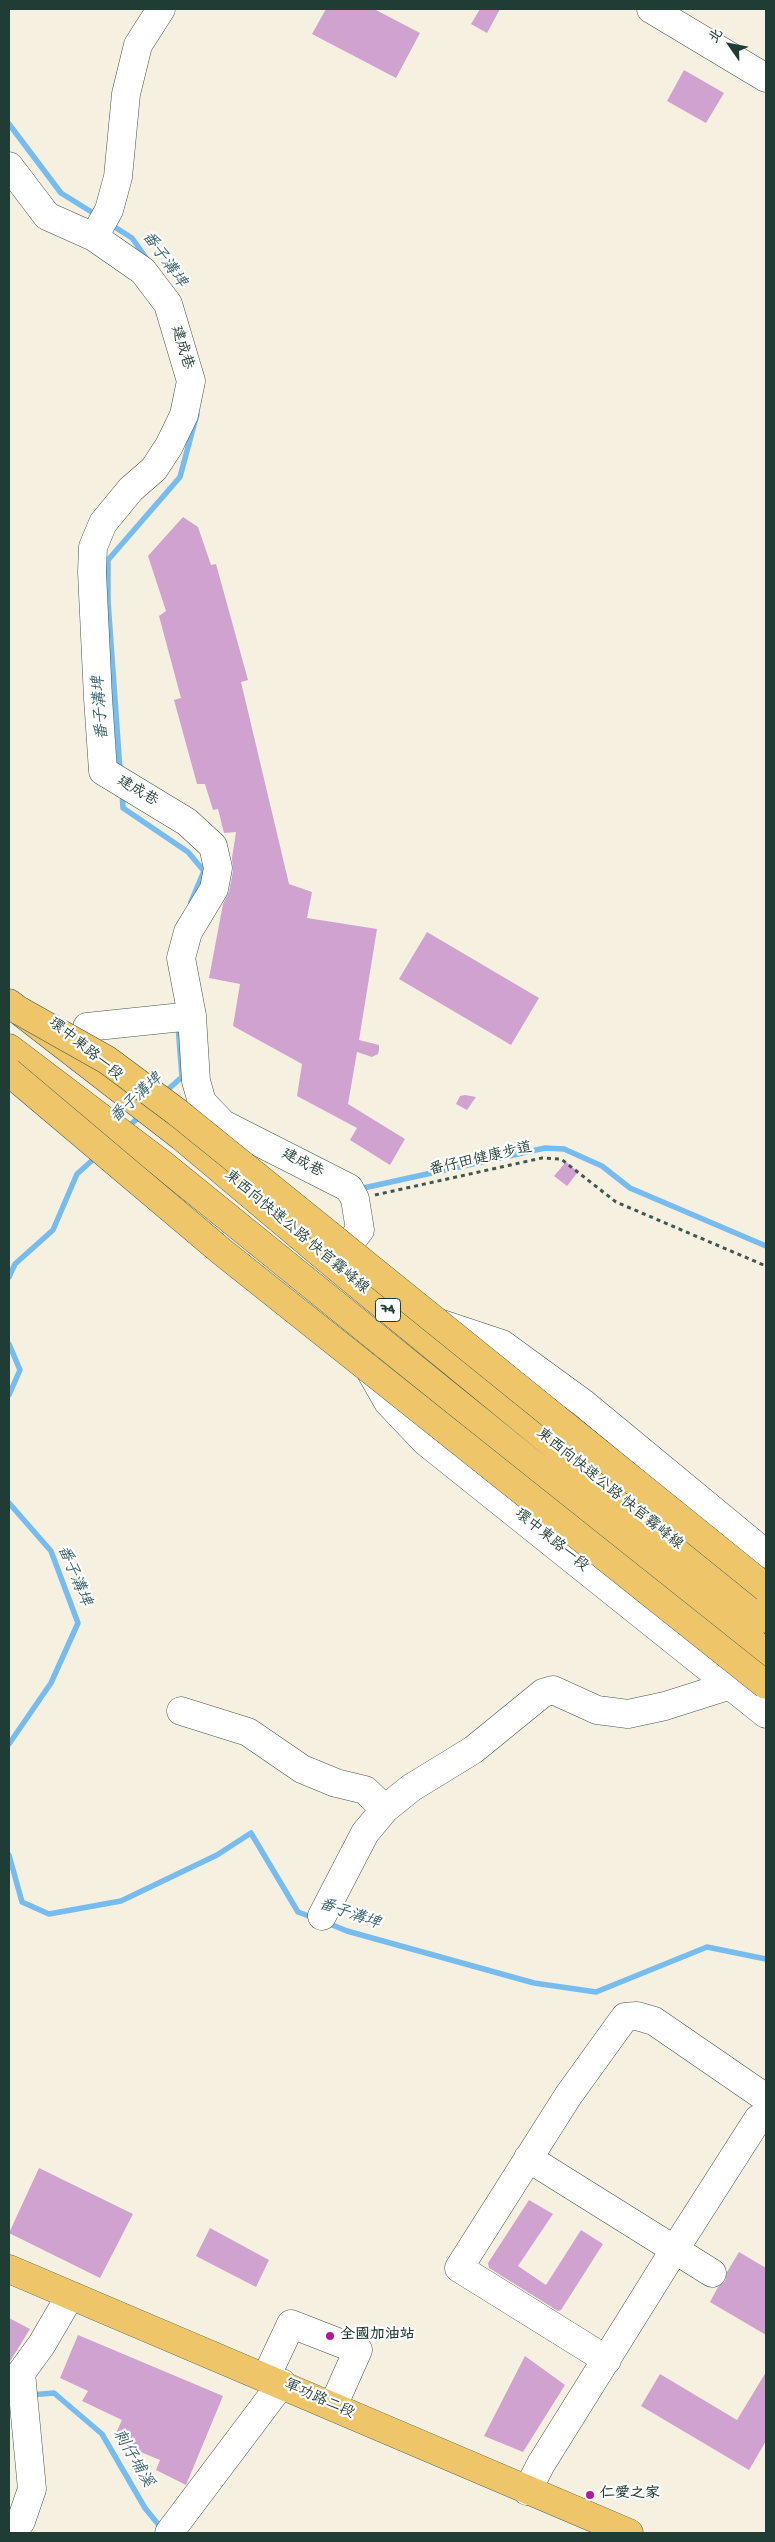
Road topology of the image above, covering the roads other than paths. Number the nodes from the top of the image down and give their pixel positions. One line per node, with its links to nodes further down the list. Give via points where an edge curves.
1 (161, 9): 5 (street, via 138,45 126,94 118,177 109,210)
2 (651, 9): 3 (street)
3 (766, 78)
4 (9, 166): 5 (street, 建成巷, via 47,216)
5 (94, 237): 7 (street, 建成巷, via 143,271 168,304 191,381 184,415 169,446 154,469 131,489 103,523 93,547 92,572 104,771 187,822 213,846 218,868 214,889 188,932 181,958)
6 (13, 1002): 12 (street, 環中東路一段); 16 (main road, 74, bridge, via 107,1060 178,1112); 18 (main road, 東西向快速公路 快官霧峰線 / 74, bridge, via 182,1137)
7 (192, 1016): 8 (street); 12 (street, 建成巷, via 196,1081 202,1102 223,1124 349,1188 355,1200 360,1230)
8 (88, 1027)
9 (9, 1048): 19 (main road, 東西向快速公路 快官霧峰線 / 74, via 170,1170)
10 (9, 1063): 14 (street, 環中東路一段, via 73,1110)
11 (9, 1072): 22 (main road, bridge, via 206,1239)
12 (341, 1254): 13 (street, 環中東路一段)
13 (392, 1300): 15 (street, 環中東路一段, via 434,1321 502,1344 583,1403); 17 (street, 環中東路一段)
14 (358, 1348): 20 (street, 環中東路一段); 21 (street, 環中東路一段, via 388,1402 426,1442)
15 (766, 1554)
16 (766, 1588)
17 (766, 1607)
18 (766, 1619)
19 (766, 1653)
20 (766, 1670)
21 (731, 1685): 24 (street, 環中東路一段); 25 (street, via 628,1714 598,1710 553,1690 543,1693 473,1750 411,1788)
22 (766, 1685)
23 (181, 1711): 25 (street, via 248,1732 302,1769 336,1783 365,1790)
24 (766, 1714)
25 (385, 1809): 26 (street, via 365,1834)
26 (322, 1916)
27 (766, 2098): 29 (street, via 654,2021 637,2016 625,2017)
28 (766, 2114): 30 (street, via 758,2119)
29 (528, 2158): 30 (street); 34 (street, via 459,2268)
30 (675, 2249): 32 (street); 34 (street)
31 (9, 2269): 33 (main road, 軍功路二段)
32 (712, 2273)
33 (70, 2296): 35 (main road, 軍功路二段); 38 (street, via 21,2373 32,2489 21,2521)
34 (607, 2360): 37 (street)
35 (274, 2380): 36 (main road, 軍功路二段); 36 (street, via 291,2324 358,2350); 39 (street)
36 (333, 2406): 37 (main road, 軍功路二段)
37 (527, 2491): 40 (main road, 軍功路二段)
38 (12, 2533)
39 (169, 2533)
40 (629, 2533)

